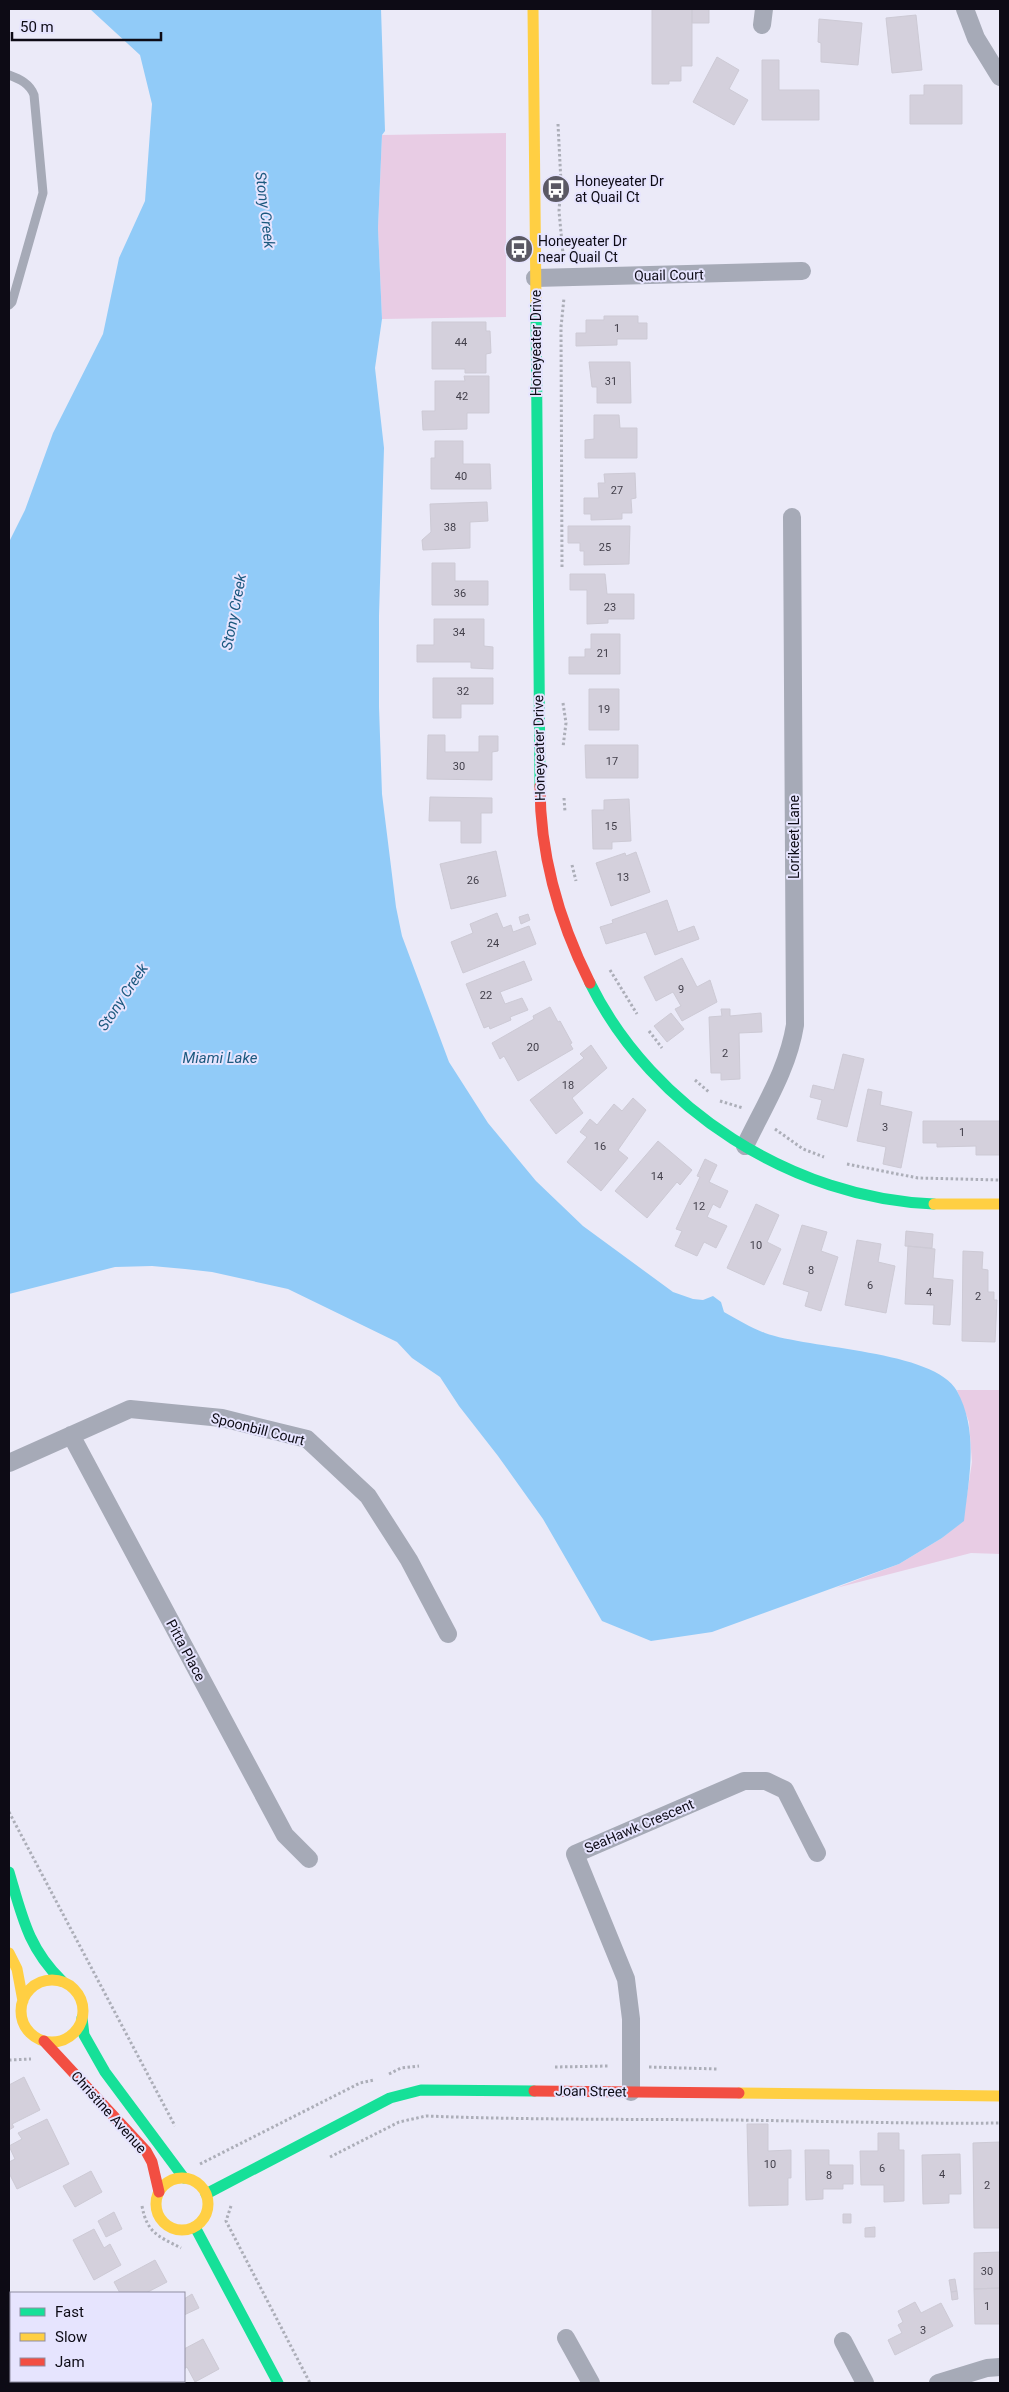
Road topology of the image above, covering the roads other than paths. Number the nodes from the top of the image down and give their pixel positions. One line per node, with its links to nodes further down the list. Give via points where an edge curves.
1 (533, 9): 6 (street, Honeyeater Drive)
2 (965, 9): 4 (street, via 976,38)
3 (9, 75): 7 (lane, via 26,84 34,95 43,193)
4 (1000, 77)
5 (802, 271): 6 (street, Quail Court)
6 (535, 278): 9 (street, Honeyeater Drive, via 540,807 555,898 579,966 625,1042 659,1082 702,1118)
7 (9, 305)
8 (792, 517): 9 (street, Lorikeet Lane, via 795,1025 784,1069)
9 (745, 1146): 10 (street, Honeyeater Drive, via 796,1173 874,1198 923,1204)
10 (1000, 1204)
11 (71, 1434): 12 (street, Spoonbill Court); 13 (street, Spoonbill Court, via 130,1409 222,1418 307,1439 368,1496 409,1560); 15 (street, Pitta Place, via 285,1835)
12 (9, 1463)
13 (448, 1634)
14 (817, 1853): 22 (street, SeaHawk Crescent, via 785,1790 766,1781 744,1781 575,1854 626,1979 631,2019)
15 (308, 1859)
16 (9, 1872): 18 (street, via 28,1938 38,1957)
17 (9, 1953): 19 (street, via 18,1969)
18 (62, 1981): 19 (street, via 48,1980 36,1984); 20 (street, via 79,1996)
19 (23, 2001): 21 (street, via 20,2026)
20 (82, 2018): 21 (street, via 77,2029 67,2038); 24 (street, Christine Avenue, via 84,2035 105,2072)
21 (44, 2041): 25 (street, Christine Avenue, via 146,2151)
22 (631, 2092): 23 (street, Joan Street); 26 (street, Joan Street, via 421,2090 390,2098)
23 (1000, 2096)
24 (184, 2178): 25 (street, via 170,2181); 26 (street, via 197,2183)
25 (159, 2192): 27 (street, via 156,2208 164,2223 179,2231)
26 (206, 2194): 27 (street, via 206,2216)
27 (195, 2227): 31 (street)
28 (566, 2338): 32 (street)
29 (843, 2341): 33 (street)
30 (1000, 2367): 34 (street)
31 (278, 2383)
32 (591, 2383)
33 (865, 2383)
34 (938, 2383)

